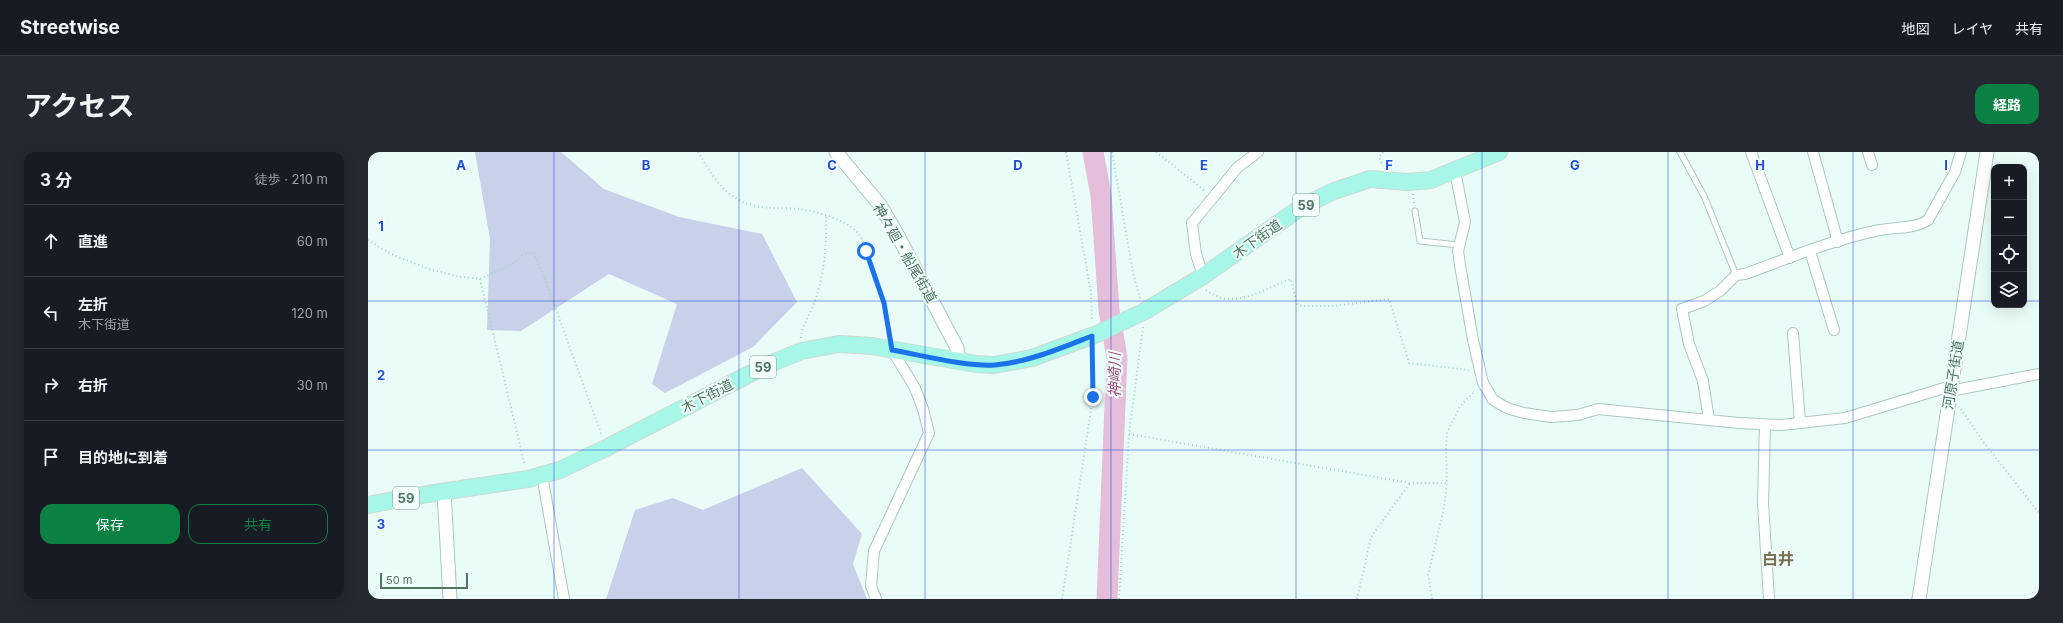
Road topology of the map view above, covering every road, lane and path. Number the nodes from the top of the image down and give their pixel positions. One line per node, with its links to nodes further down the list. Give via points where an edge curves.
1 (698, 152): 18 (path, via 718,183 734,198 748,204)
2 (836, 152): 33 (street, 神々廻・船尾街道, via 880,205 896,232 957,348)
3 (1066, 152): 30 (path, via 1091,293)
4 (1112, 152): 27 (path)
5 (1156, 152): 16 (path)
6 (1258, 152): 16 (street, via 1238,167)
7 (1498, 152): 15 (main road, 木下街道 / 59)
8 (1680, 152): 24 (lane, via 1704,196)
9 (1751, 152): 23 (street)
10 (1813, 152): 20 (street)
11 (1868, 152): 14 (street)
12 (1961, 152): 20 (street, via 1955,172 1928,220 1922,224 1880,230)
13 (1987, 152): 37 (street, 河原子街道)
14 (1872, 166)
15 (1455, 171): 21 (street, via 1465,222); 25 (main road, 木下街道 / 59, via 1419,182 1370,179 1334,191 1303,206)
16 (1214, 198): 25 (street, via 1192,223)
17 (1415, 211): 21 (lane, via 1420,241)
18 (826, 216): 31 (path, via 844,223 859,234 884,303); 32 (path, via 827,239 818,289 804,321)
19 (368, 240): 26 (path, via 391,254 429,269)
20 (1838, 242): 22 (street)
21 (1459, 245): 34 (street, via 1460,265)
22 (1810, 251): 23 (street); 28 (street)
23 (1790, 258): 24 (street)
24 (1736, 275): 38 (street, via 1720,291 1704,301 1682,309 1689,344 1703,381)
25 (1199, 278): 27 (main road, 木下街道 / 59); 34 (path, via 1213,296 1235,300 1291,279 1298,305 1334,306 1389,299 1409,363)
26 (480, 279): 42 (path, via 514,263 524,254 533,253 542,271); 43 (path)
27 (1140, 314): 30 (main road, 59); 41 (path)
28 (1834, 330)
29 (1793, 333): 39 (street)
30 (1094, 335): 33 (main road, 木下街道 / 59, via 1044,354 1012,362 994,365); 52 (path, via 1093,397)
31 (892, 350): 32 (main road, 木下街道 / 59, via 839,344); 33 (main road, 木下街道 / 59); 51 (street, via 915,388 929,433 874,551 871,586)
32 (801, 351): 42 (main road, 木下街道 / 59, via 765,366)
33 (959, 361)
34 (1480, 372): 36 (street)
35 (2039, 374): 37 (street)
36 (1483, 383): 38 (street, via 1493,400 1524,413 1551,417 1578,415 1598,409); 45 (path, via 1460,406 1452,419 1447,433)
37 (1950, 390): 39 (street, via 1845,418); 48 (path, via 1982,440); 57 (street, 河原子街道)
38 (1709, 420): 40 (street)
39 (1800, 424): 40 (street)
40 (1765, 425): 56 (street, via 1763,503)
41 (1129, 434): 44 (path); 53 (path)
42 (606, 448): 43 (main road, 木下街道 / 59, via 560,470)
43 (535, 477): 46 (main road, 木下街道 / 59); 50 (street)
44 (1410, 483): 45 (path); 54 (path, via 1371,537)
45 (1447, 483): 55 (path, via 1444,508 1428,575)
46 (444, 491): 47 (main road, 木下街道 / 59); 49 (street)
47 (368, 505)
48 (2039, 513)
49 (450, 599)
50 (564, 599)
51 (876, 599)
52 (1062, 599)
53 (1119, 599)
54 (1357, 599)
55 (1432, 599)
56 (1769, 599)
57 (1919, 599)

